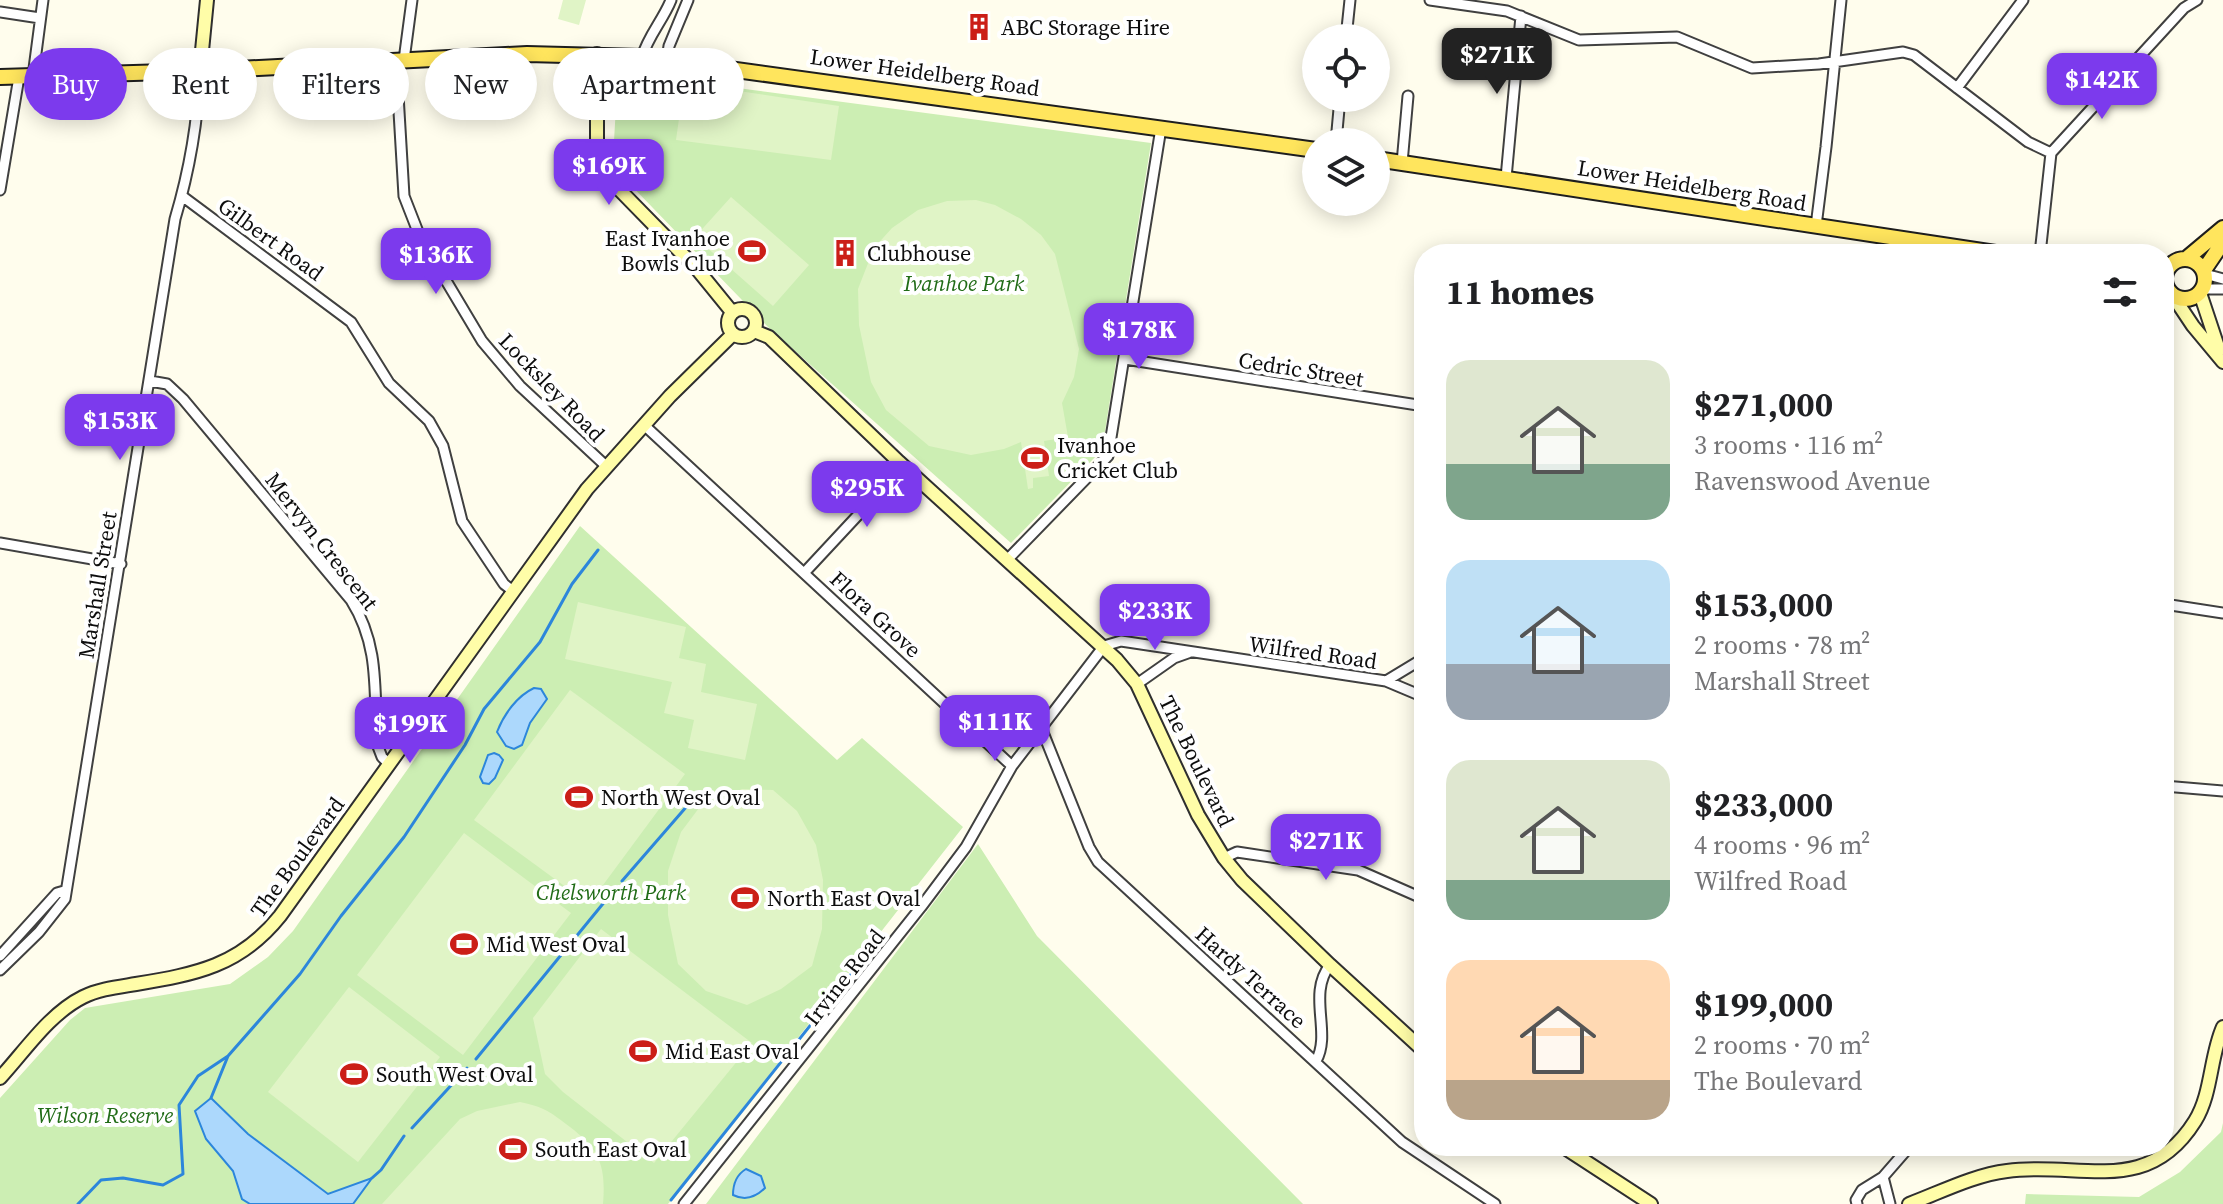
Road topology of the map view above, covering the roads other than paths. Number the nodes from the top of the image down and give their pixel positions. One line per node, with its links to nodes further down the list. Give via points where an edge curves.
1 (43, 0): 15 (street)
2 (207, 0): 18 (street, Marshall Street)
3 (412, 0): 19 (street, Locksley Road)
4 (671, 0): 20 (street)
5 (688, 0): 21 (street)
6 (1350, 0): 16 (street)
7 (1430, 0): 11 (street)
8 (1841, 0): 24 (street)
9 (2023, 0): 12 (street)
10 (2197, 0): 36 (street)
11 (1507, 5): 14 (street)
12 (2013, 5): 29 (street)
13 (0, 12): 15 (street)
14 (1521, 16): 24 (street, via 1579,40 1677,37 1752,68); 39 (street)
15 (40, 18): 17 (street)
16 (1347, 24)
17 (33, 48)
18 (202, 48)
19 (403, 48)
20 (645, 48)
21 (669, 48)
22 (553, 54): 23 (main road, Lower Heidelberg Road)
23 (409, 61)
24 (1834, 61): 29 (street, via 1903,52); 42 (street)
25 (744, 70): 34 (main road, Lower Heidelberg Road)
26 (0, 77): 27 (main road, Lower Heidelberg Road)
27 (24, 77)
28 (24, 86): 40 (street)
29 (1957, 88): 36 (street, via 2028,142)
30 (1408, 96): 38 (street)
31 (195, 120): 41 (street, Marshall Street)
32 (402, 120): 63 (street, Locksley Road, via 404,196 420,237 482,341 520,386)
33 (597, 120): 54 (street, via 607,177)
34 (1161, 128): 35 (main road, Lower Heidelberg Road); 57 (street)
35 (1302, 148)
36 (2051, 153): 46 (street)
37 (1390, 161): 38 (main road, Lower Heidelberg Road)
38 (1402, 163): 39 (main road, Lower Heidelberg Road)
39 (1506, 178): 42 (main road, Lower Heidelberg Road)
40 (0, 190)
41 (182, 196): 59 (street, Marshall Street); 68 (street, Gilbert Road, via 351,322 389,383 429,421 443,446 462,521)
42 (1816, 226): 45 (main road, Lower Heidelberg Road)
43 (2223, 228): 47 (main road)
44 (2223, 242): 50 (main road)
45 (1918, 244)
46 (2041, 244)
47 (2186, 259): 48 (main road); 50 (main road, via 2197,262)
48 (2174, 263)
49 (2223, 279): 50 (street)
50 (2203, 281): 51 (street); 52 (main road, via 2192,298); 58 (street, via 2209,326)
51 (2223, 289)
52 (2174, 295)
53 (2174, 300): 58 (street)
54 (732, 312): 55 (street, via 753,314); 56 (street, via 728,321)
55 (754, 331): 56 (street, via 741,337); 62 (street, The Boulevard, via 769,337)
56 (733, 334): 61 (street, The Boulevard)
57 (1125, 359): 60 (street, Cedric Street); 65 (street, via 1108,456)
58 (2223, 360)
59 (150, 381): 66 (street, Marshall Street); 78 (street, Mervyn Crescent, via 167,384 183,399 351,600 372,653 377,744)
60 (1414, 404)
61 (644, 425): 63 (street, The Boulevard); 67 (street, Flora Grove)
62 (899, 462): 65 (street, The Boulevard); 67 (street)
63 (606, 466): 68 (street, The Boulevard)
64 (0, 543): 66 (street)
65 (1007, 560): 71 (street, The Boulevard)
66 (121, 564): 83 (street, Marshall Street)
67 (805, 572): 79 (street, Flora Grove)
68 (513, 591): 78 (street, The Boulevard)
69 (2174, 606): 70 (street)
70 (2223, 613)
71 (1104, 646): 72 (street, Wilfred Road, via 1121,641); 75 (street, The Boulevard); 77 (street, Irvine Road)
72 (1191, 652): 74 (street, Wilfred Road); 75 (street)
73 (1414, 664): 74 (street, Wilfred Road)
74 (1386, 681): 76 (street)
75 (1137, 684): 82 (street, The Boulevard, via 1198,815)
76 (1414, 693)
77 (1042, 730): 79 (street, Irvine Road); 90 (street, Hardy Terrace, via 1098,862)
78 (389, 764): 91 (street, The Boulevard, via 258,942 194,974 83,997 60,1011)
79 (1012, 766): 99 (street, Irvine Road, via 966,847)
80 (2174, 787): 81 (street)
81 (2223, 791)
82 (1224, 858): 84 (street, via 1237,852 1358,870); 86 (street, The Boulevard)
83 (64, 891): 85 (street); 87 (street, Marshall Street, via 59,908)
84 (1414, 895)
85 (0, 956)
86 (1330, 965): 89 (street, The Boulevard); 90 (street, via 1321,976)
87 (0, 970)
88 (2223, 1027): 92 (street, via 2197,1118)
89 (1414, 1042)
90 (1316, 1061): 93 (street, Hardy Terrace)
91 (0, 1078)
92 (2174, 1144)
93 (1414, 1150)
94 (1423, 1156): 100 (street, Hardy Terrace)
95 (1577, 1156): 101 (street)
96 (1901, 1156): 98 (street)
97 (2162, 1156): 104 (street, via 2127,1171 2008,1171)
98 (1883, 1177): 102 (street, via 1862,1190); 103 (street)
99 (684, 1204)
100 (1495, 1204)
101 (1651, 1204)
102 (1857, 1204)
103 (1890, 1204)
104 (1909, 1204)

